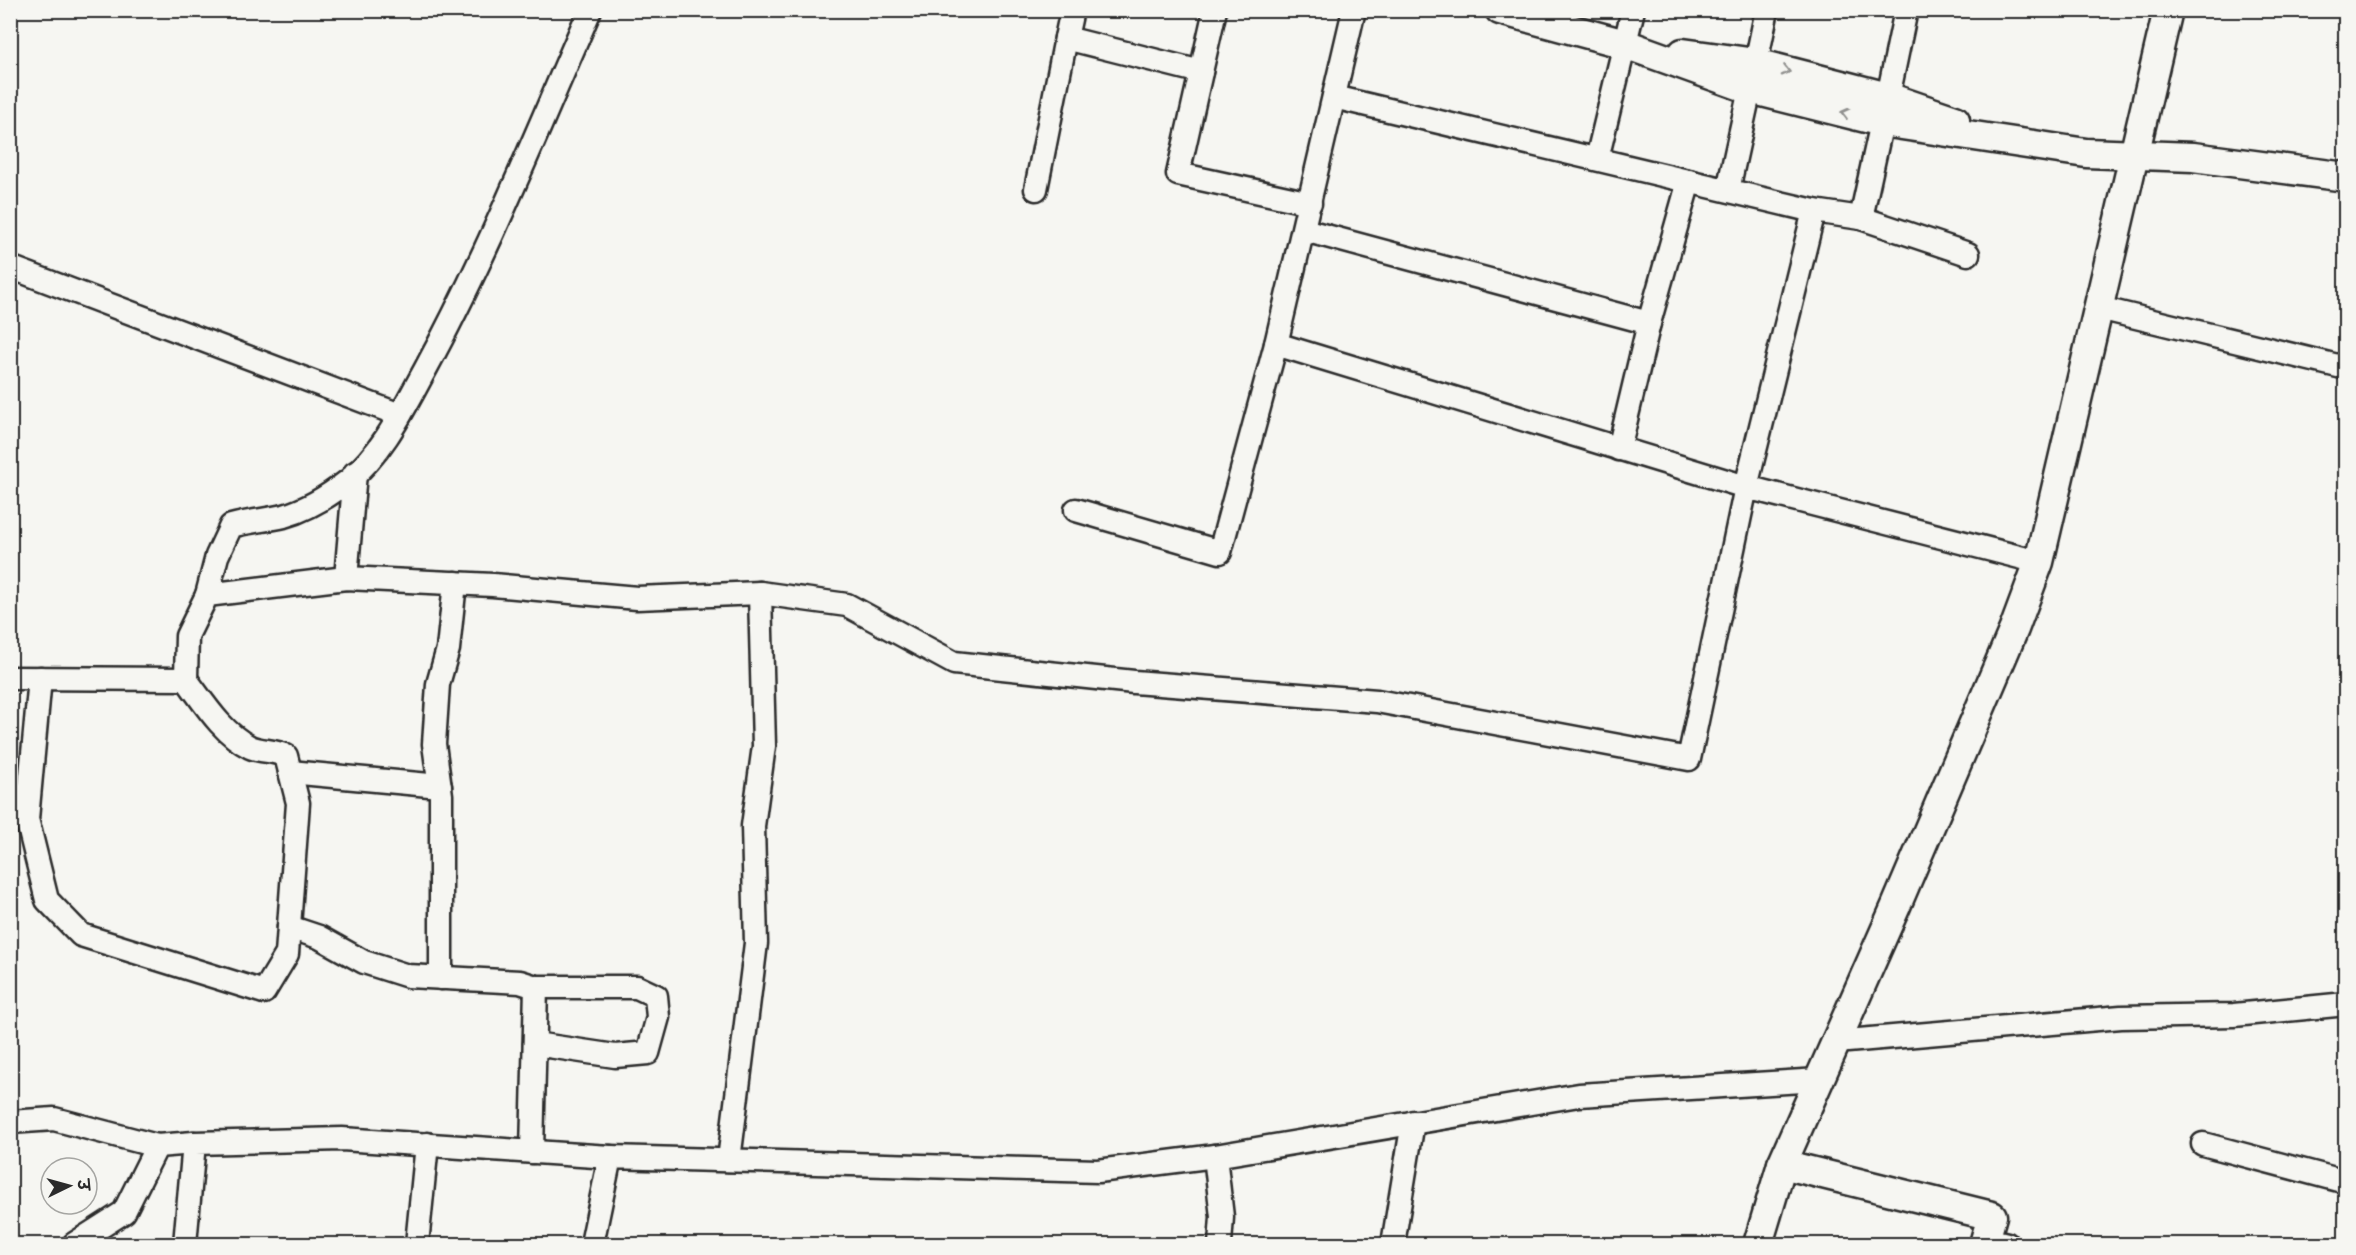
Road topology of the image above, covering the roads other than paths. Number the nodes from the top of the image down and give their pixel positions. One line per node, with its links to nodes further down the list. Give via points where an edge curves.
1 (590, 10): 32 (street, via 446,330)
2 (1072, 10): 10 (street)
3 (1215, 10): 12 (street)
4 (1354, 10): 14 (street)
5 (1500, 10): 11 (street)
6 (1633, 10): 11 (street)
7 (1767, 10): 13 (street)
8 (1906, 10): 15 (street)
9 (2168, 10): 16 (street)
10 (1066, 38): 12 (street); 20 (street)
11 (1625, 44): 13 (street); 17 (street)
12 (1201, 72): 22 (street, via 1178,174)
13 (1753, 76): 15 (street); 21 (street)
14 (1334, 97): 17 (street); 22 (street)
15 (1885, 109): 16 (street, via 2027,145); 24 (street)
16 (2135, 155): 18 (street, via 2193,157); 28 (street)
17 (1597, 159): 19 (street)
18 (2346, 177)
19 (1689, 181): 21 (street); 29 (street)
20 (1036, 189)
21 (1728, 190): 23 (street)
22 (1310, 203): 25 (street)
23 (1814, 211): 24 (street); 35 (street)
24 (1861, 218): 26 (street)
25 (1304, 230): 29 (street); 30 (street)
26 (1968, 254)
27 (10, 267): 32 (street)
28 (2100, 308): 31 (street); 37 (street)
29 (1649, 324): 33 (street)
30 (1276, 344): 33 (street); 36 (street, via 1220,552)
31 (2346, 368)
32 (400, 415): 34 (street, via 384,443)
33 (1619, 449): 35 (street)
34 (355, 474): 38 (street); 41 (street, via 309,506 285,516 231,526 217,556)
35 (1746, 487): 37 (street); 40 (street, via 1689,759 1377,701 954,663 848,605)
36 (1076, 510)
37 (2039, 562): 52 (street, via 2010,639)
38 (346, 578): 39 (street); 41 (street)
39 (455, 583): 40 (street, via 637,598); 46 (street, via 448,649 438,684 434,744)
40 (760, 593): 64 (street, via 764,746 753,826 756,943)
41 (207, 595): 44 (street, via 187,636)
42 (10, 678): 43 (street)
43 (40, 678): 44 (street); 47 (street)
44 (186, 679): 45 (street, via 219,722 251,747 286,756)
45 (291, 772): 46 (street); 48 (street, via 298,803)
46 (440, 786): 49 (street)
47 (19, 816): 48 (street, via 47,900 81,935 264,992 287,954)
48 (289, 927): 49 (street, via 319,937 364,963 408,976)
49 (441, 978): 50 (street, via 520,982)
50 (536, 987): 53 (street); 53 (street, via 637,987 656,996 658,1017 648,1053 615,1056)
51 (2346, 1004): 52 (street, via 2234,1015 2121,1017)
52 (1836, 1042): 54 (street)
53 (534, 1044): 61 (street)
54 (1819, 1080): 56 (street, via 1579,1095); 65 (street)
55 (10, 1122): 60 (street, via 54,1119)
56 (1413, 1122): 63 (street); 73 (street)
57 (194, 1143): 59 (street, via 342,1138); 60 (street); 69 (street)
58 (2203, 1143): 66 (street)
59 (427, 1144): 61 (street); 70 (street)
60 (158, 1146): 68 (street, via 124,1212)
61 (532, 1152): 62 (street)
62 (610, 1156): 64 (street); 71 (street)
63 (1215, 1156): 64 (street, via 1098,1171); 72 (street, via 1222,1217)
64 (729, 1160)
65 (1782, 1164): 67 (street, via 1992,1216); 74 (street)
66 (2346, 1182)
67 (1992, 1243)
68 (74, 1245)
69 (185, 1245)
70 (417, 1245)
71 (592, 1245)
72 (1220, 1245)
73 (1393, 1245)
74 (1758, 1245)

